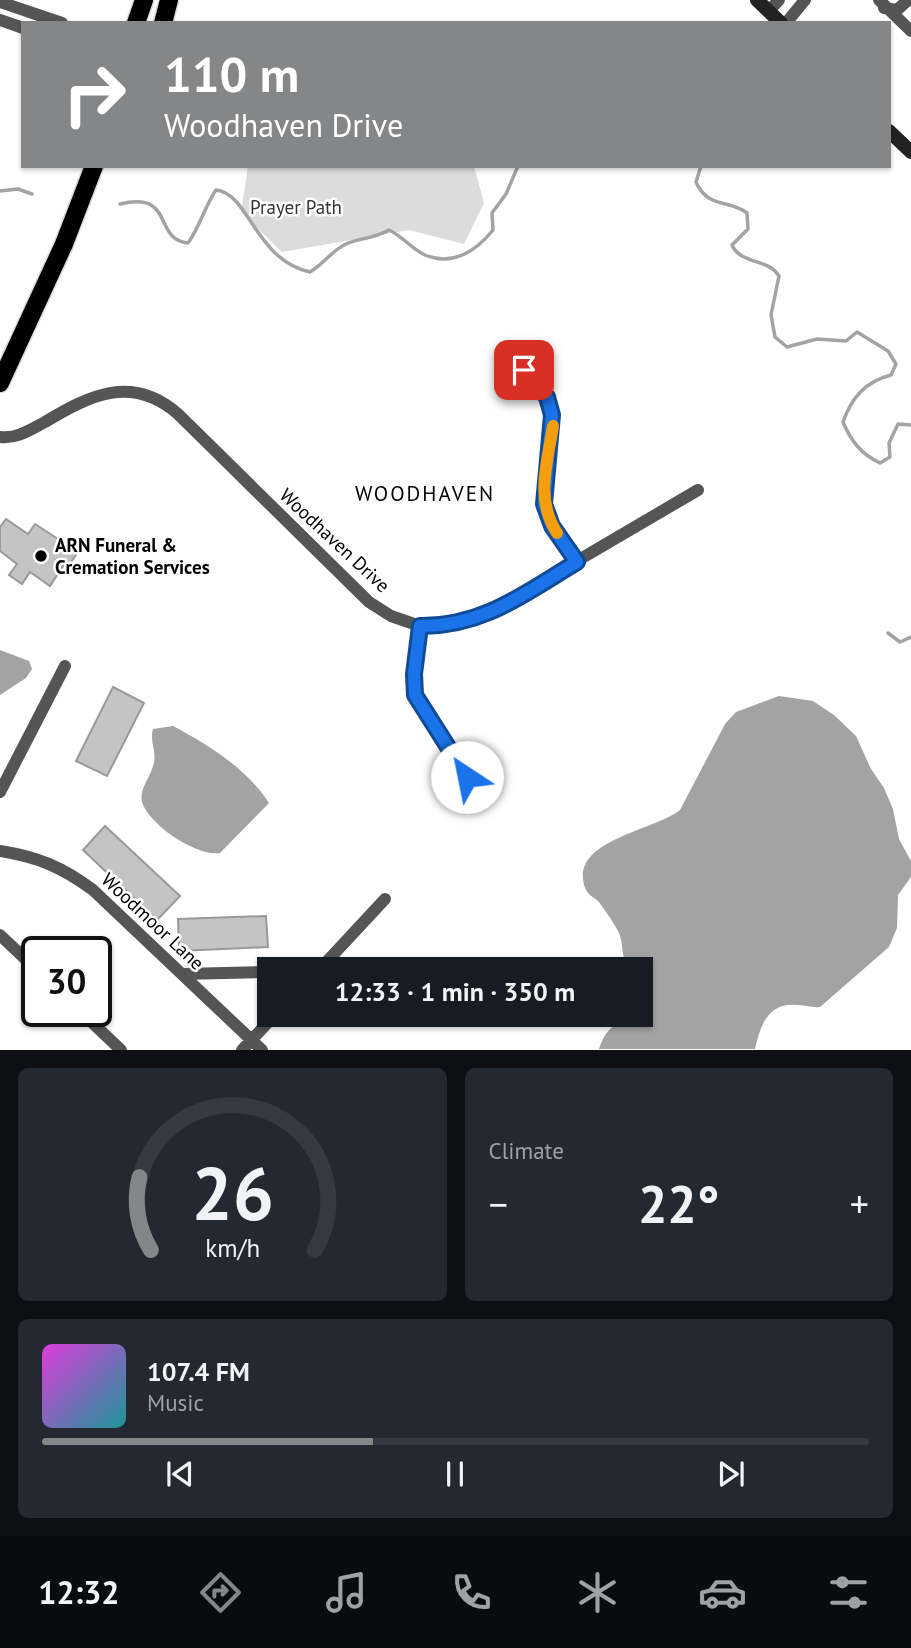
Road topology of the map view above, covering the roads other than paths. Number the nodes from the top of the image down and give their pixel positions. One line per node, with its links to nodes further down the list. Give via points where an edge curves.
1 (144, 0): 12 (main road)
2 (169, 0): 13 (main road)
3 (757, 0): 9 (main road)
4 (779, 0): 9 (street)
5 (805, 0): 15 (street)
6 (908, 0): 8 (street, via 897,10)
7 (0, 2): 11 (street)
8 (881, 4): 17 (street)
9 (769, 11): 14 (main road)
10 (0, 20): 16 (street)
11 (56, 21)
12 (137, 21)
13 (164, 21)
14 (781, 21)
15 (785, 21)
16 (21, 27)
17 (911, 31)
18 (891, 133): 19 (main road)
19 (911, 152)
20 (93, 168): 22 (main road)
21 (524, 370): 25 (street, via 547,397 552,415 544,504 552,526)
22 (0, 383)
23 (0, 437): 26 (street, Woodhaven Drive, via 26,433 104,393 130,392 157,399 178,414 356,592 391,616)
24 (698, 490): 25 (street, Woodhaven Drive)
25 (577, 562): 26 (street, Woodhaven Drive, via 484,616)
26 (420, 626): 28 (street, via 415,695)
27 (65, 666): 29 (street)
28 (467, 777)
29 (0, 792)
30 (0, 851): 36 (street, Woodmoor Lane, via 66,870)
31 (385, 899): 34 (street)
32 (0, 935): 33 (street)
33 (21, 955)
34 (331, 957)
35 (257, 972): 36 (street)
36 (182, 974): 39 (street, Woodmoor Lane)
37 (97, 1027): 40 (street)
38 (264, 1027): 39 (street)
39 (247, 1045): 41 (street, Woodmoor Lane)
40 (121, 1049)
41 (262, 1049)

